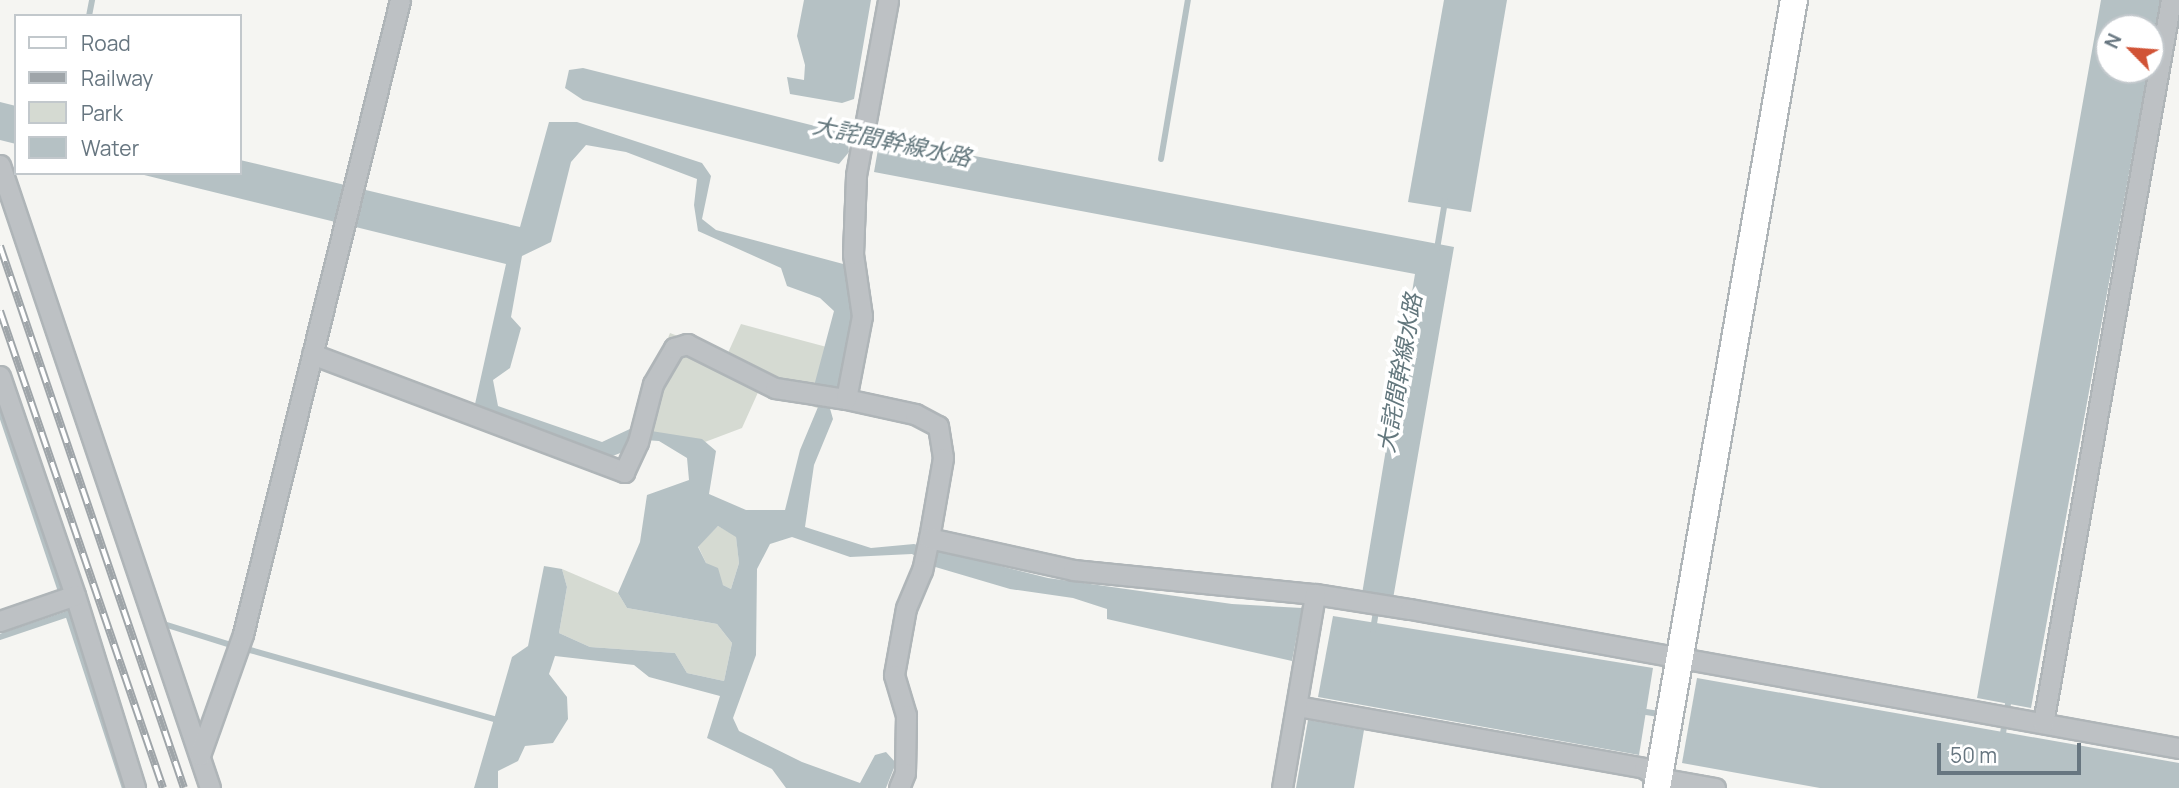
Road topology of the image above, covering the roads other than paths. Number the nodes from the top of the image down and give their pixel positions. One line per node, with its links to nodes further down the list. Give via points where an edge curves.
1 (400, 0): 6 (street)
2 (888, 0): 8 (street, via 859,160 853,254 862,316)
3 (1794, 0): 13 (street)
4 (2171, 0): 15 (street)
5 (0, 165): 17 (street)
6 (312, 354): 8 (street, via 624,472 653,384 674,348 687,344 775,388); 17 (street, via 243,634)
7 (0, 376): 11 (street)
8 (846, 399): 9 (street, via 915,414 938,426 943,458)
9 (929, 538): 10 (street, via 1073,570); 21 (street, via 906,608 894,675 906,715 905,773)
10 (1315, 594): 13 (street); 14 (street)
11 (75, 595): 12 (street); 19 (street)
12 (0, 621)
13 (1681, 658): 15 (street); 18 (street)
14 (1297, 706): 18 (street, via 1644,768); 22 (street)
15 (2043, 723): 16 (street)
16 (2179, 748)
17 (200, 755): 20 (street)
18 (1658, 783): 23 (street)
19 (135, 788)
20 (210, 788)
21 (899, 788)
22 (1282, 788)
23 (1715, 788)

